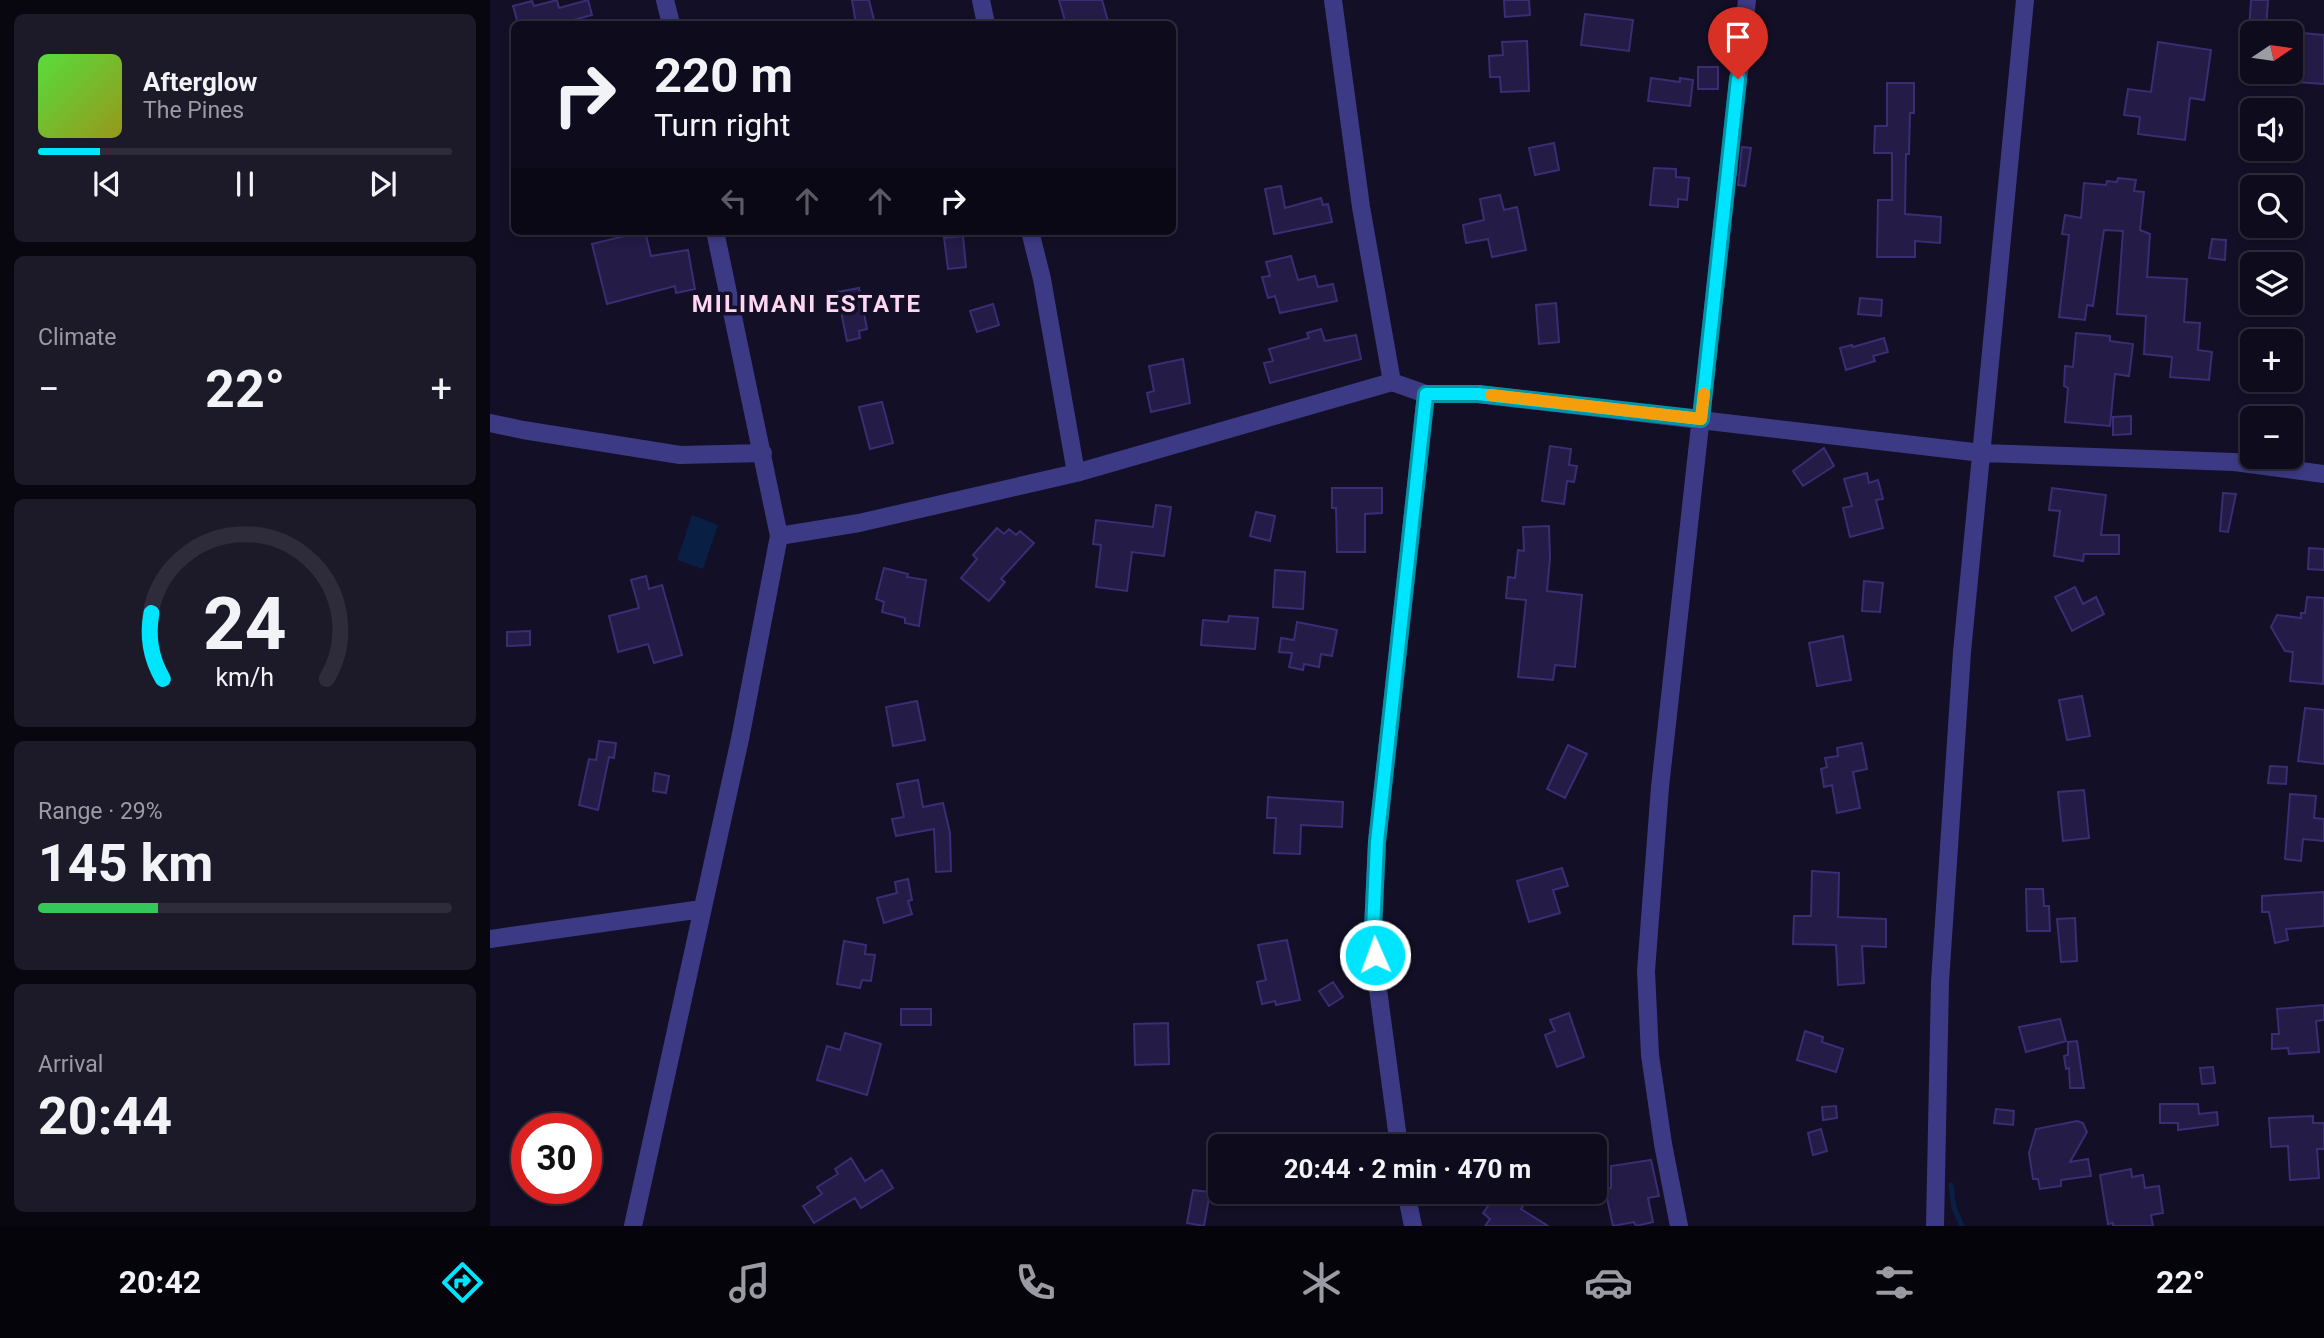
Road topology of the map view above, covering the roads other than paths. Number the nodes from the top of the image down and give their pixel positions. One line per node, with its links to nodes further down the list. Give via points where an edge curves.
1 (665, 0): 6 (street)
2 (981, 0): 7 (street)
3 (1334, 0): 10 (street, via 1361,207)
4 (1747, 0): 12 (street)
5 (2025, 0): 15 (street)
6 (669, 21)
7 (985, 21)
8 (716, 235): 14 (street)
9 (1031, 235): 16 (street)
10 (1392, 382): 11 (street); 16 (street)
11 (1426, 394): 12 (street, via 1478,394); 21 (street, via 1378,830 1373,929)
12 (1701, 419): 15 (street); 25 (street, via 1660,787 1646,971 1650,1055)
13 (490, 423): 14 (street, via 680,455)
14 (763, 453): 18 (street)
15 (1982, 453): 17 (street, via 2234,462); 26 (street, via 1962,652 1940,982)
16 (1076, 473): 18 (street, via 859,523)
17 (2324, 474)
18 (779, 536): 19 (street)
19 (702, 909): 20 (street); 23 (street)
20 (490, 939)
21 (1397, 1134)
22 (1408, 1204): 24 (street)
23 (633, 1226)
24 (1413, 1226)
25 (1679, 1226)
26 (1935, 1226)

